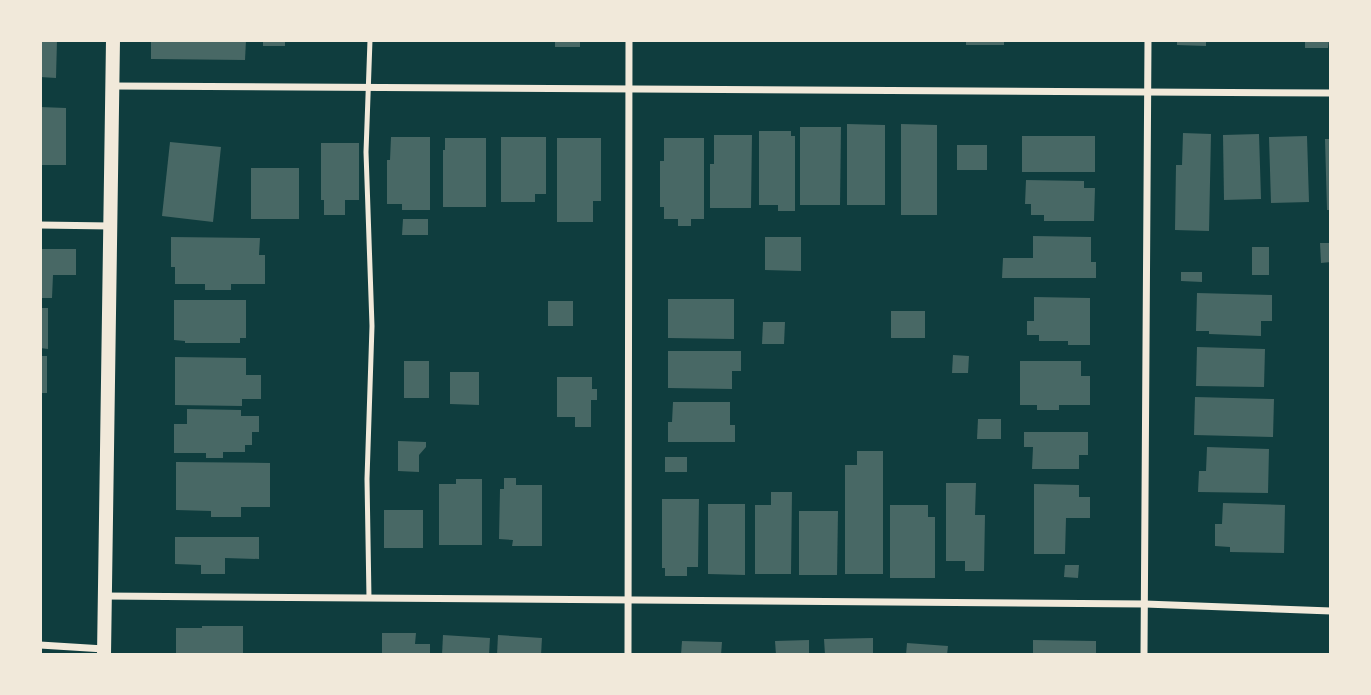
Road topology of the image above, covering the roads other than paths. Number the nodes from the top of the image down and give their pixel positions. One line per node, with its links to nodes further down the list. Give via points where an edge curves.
1 (113, 40): 5 (main road)
2 (370, 40): 6 (lane)
3 (629, 40): 7 (street)
4 (1148, 40): 8 (street)
5 (113, 86): 6 (street); 11 (main road)
6 (369, 87): 7 (street); 13 (lane)
7 (629, 89): 8 (street); 14 (street)
8 (1148, 92): 9 (street); 15 (street)
9 (1331, 93)
10 (40, 225): 11 (street)
11 (111, 226): 12 (main road)
12 (105, 596): 13 (street); 18 (main road)
13 (369, 598): 14 (street)
14 (628, 601): 15 (street); 19 (street)
15 (1145, 604): 16 (street); 20 (street)
16 (1331, 611)
17 (40, 645): 18 (street)
18 (104, 652)
19 (628, 655)
20 (1144, 655)

